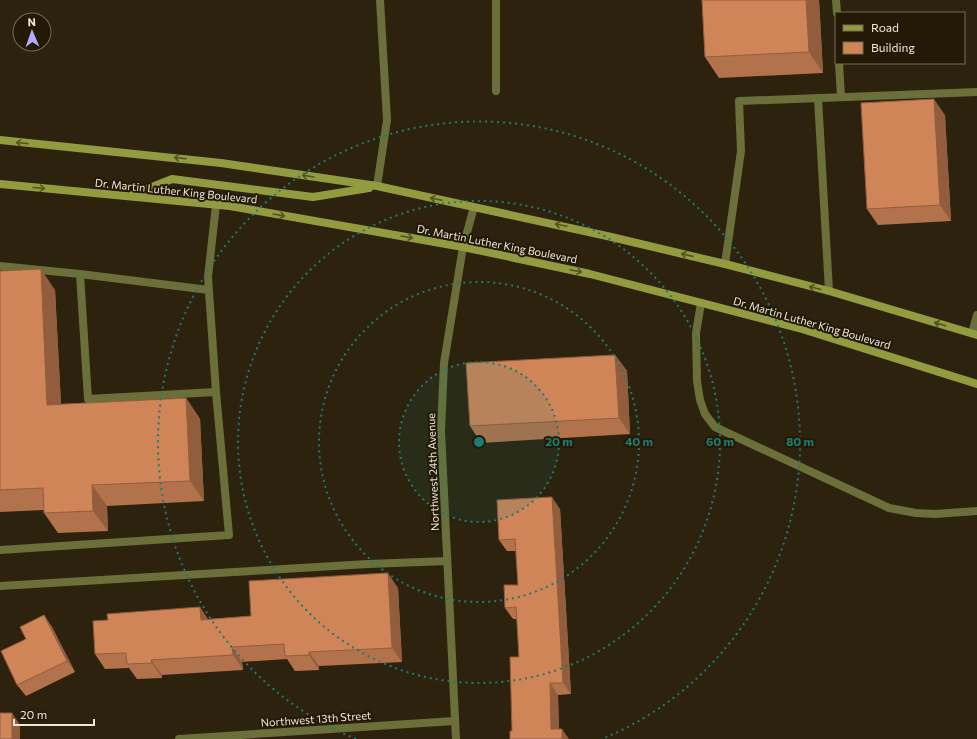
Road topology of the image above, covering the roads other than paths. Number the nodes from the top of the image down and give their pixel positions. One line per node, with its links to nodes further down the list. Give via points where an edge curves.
1 (380, 0): 12 (street, via 387,120)
2 (496, 0): 6 (street)
3 (836, 0): 4 (street)
4 (837, 12)
5 (839, 64): 8 (street)
6 (496, 91)
7 (977, 92): 8 (street)
8 (841, 97): 9 (street)
9 (818, 98): 17 (street, via 739,101 741,151); 21 (street)
10 (0, 140): 12 (main road, one-way to 10, via 221,162)
11 (0, 184): 13 (main road, Dr. Martin Luther King Boulevard, one-way to 13)
12 (377, 186): 13 (main road, via 314,198 172,179); 15 (main road, one-way to 12)
13 (130, 196): 14 (main road, Dr. Martin Luther King Boulevard)
14 (216, 205): 16 (main road, Dr. Martin Luther King Boulevard, one-way to 16); 20 (street, via 208,277)
15 (474, 206): 16 (street, Northwest 24th Avenue); 17 (main road, one-way to 15)
16 (464, 247): 22 (main road, Dr. Martin Luther King Boulevard, one-way to 22, via 590,274); 29 (street, Northwest 24th Avenue, via 444,363 441,431)
17 (725, 264): 21 (main road, one-way to 17)
18 (0, 266): 19 (street)
19 (80, 274): 20 (street); 26 (street, via 88,399)
20 (209, 290): 26 (street)
21 (829, 292): 24 (main road, one-way to 21)
22 (702, 304): 25 (main road, Dr. Martin Luther King Boulevard, via 802,329); 27 (street, via 696,333 697,381 705,414 715,427 889,508 935,514)
23 (977, 316): 24 (street)
24 (974, 334)
25 (977, 384)
26 (216, 392): 28 (street, via 229,535)
27 (977, 511)
28 (0, 550)
29 (447, 561): 30 (street); 31 (street, Northwest 24th Avenue)
30 (0, 586)
31 (454, 720): 32 (street, Northwest 13th Street); 33 (street, Northwest 24th Avenue)
32 (179, 739)
33 (456, 739)

